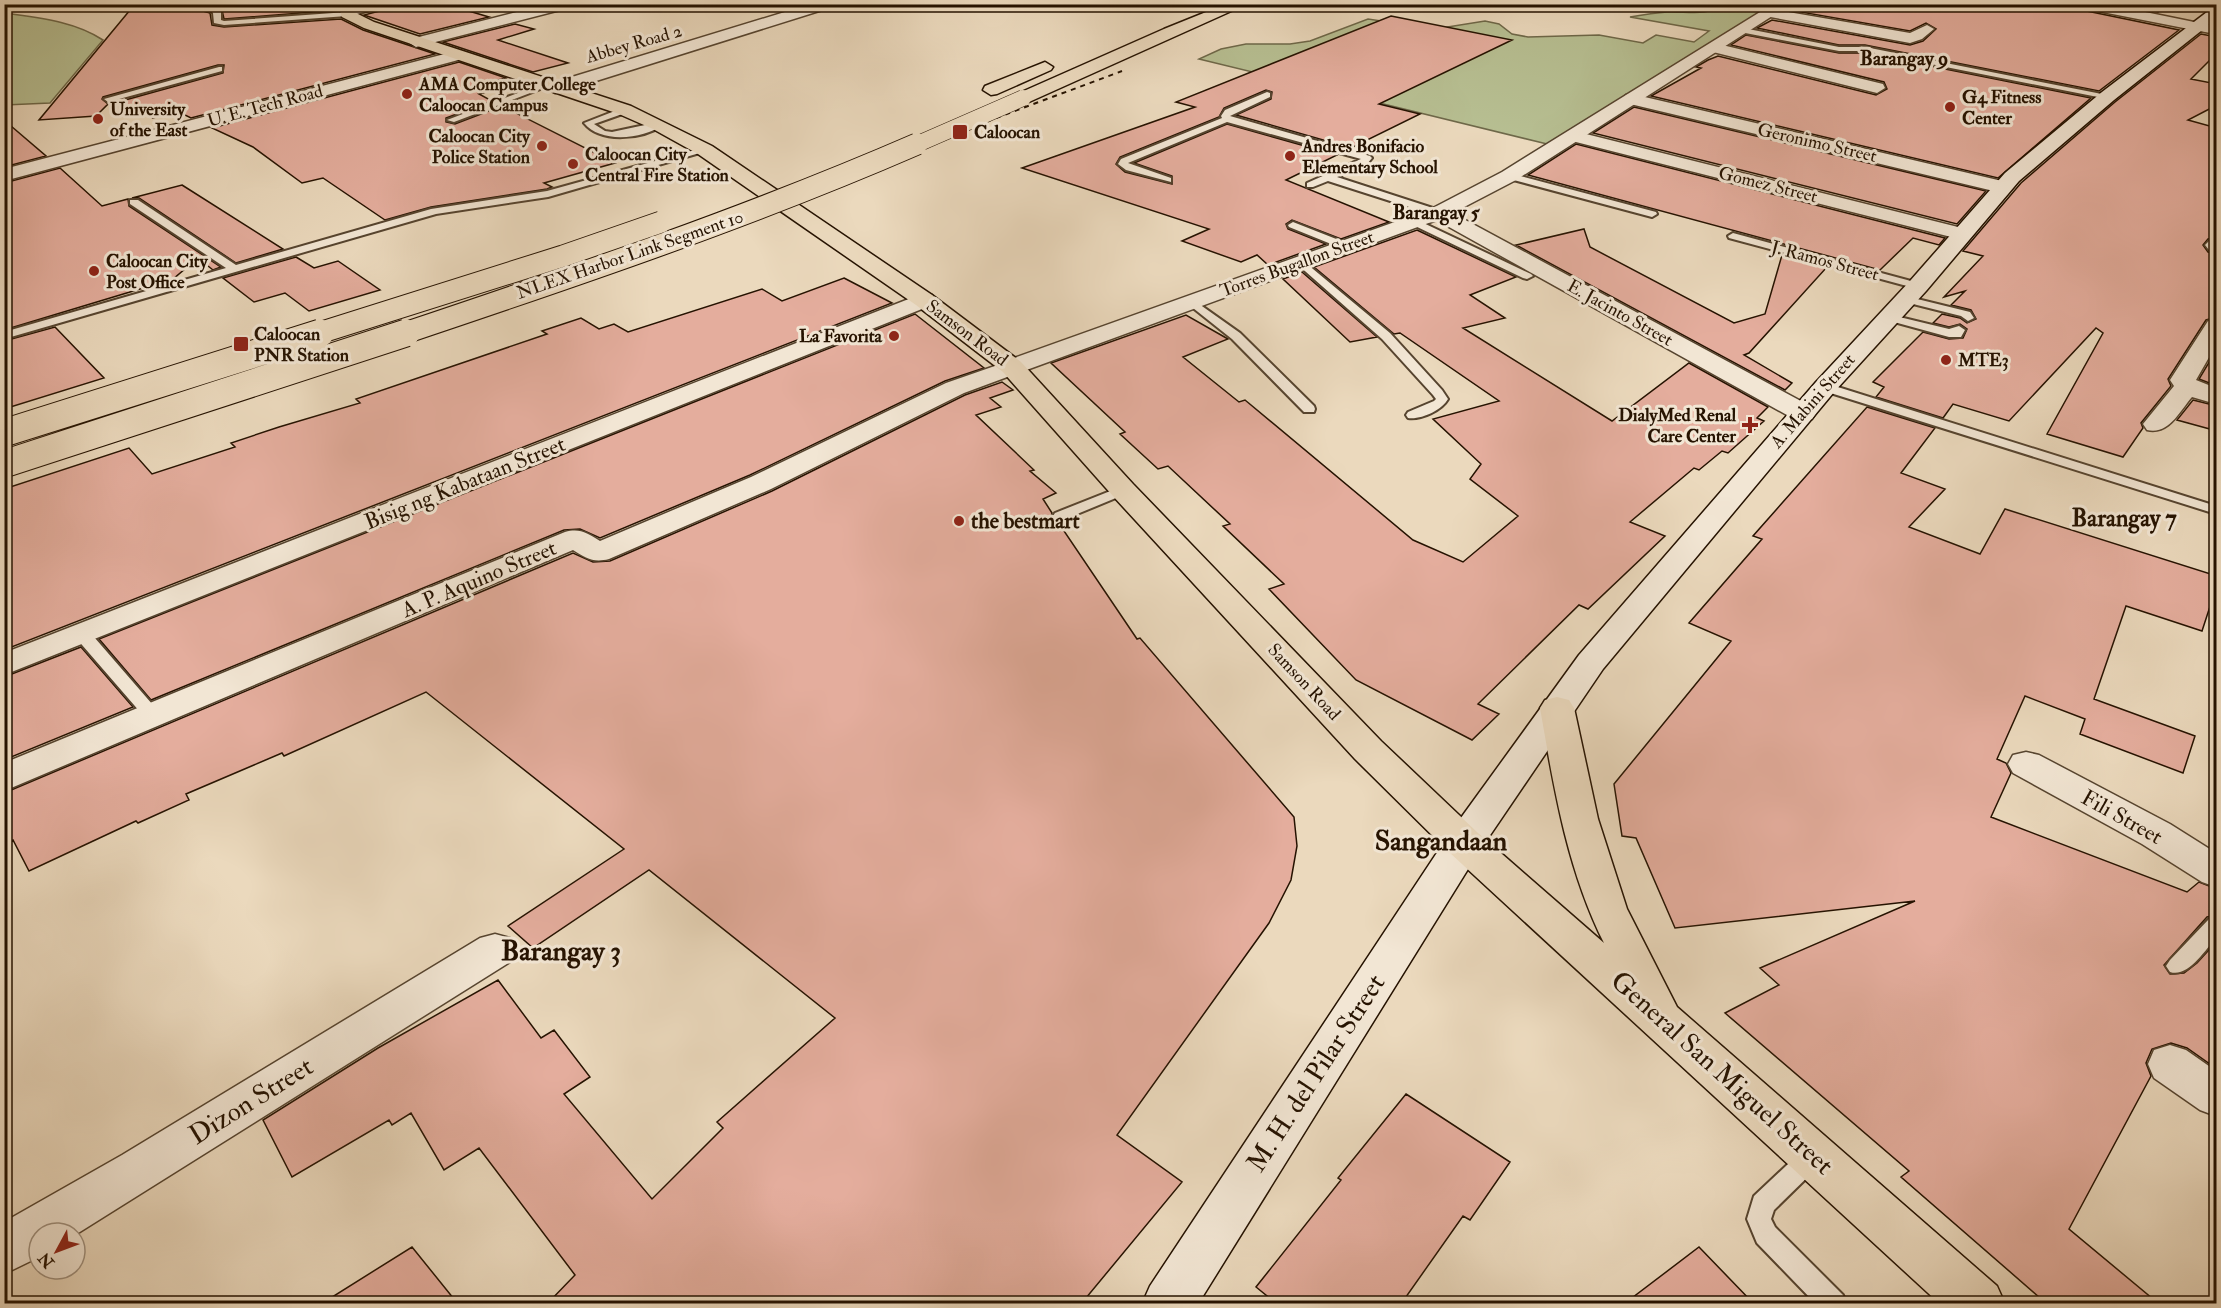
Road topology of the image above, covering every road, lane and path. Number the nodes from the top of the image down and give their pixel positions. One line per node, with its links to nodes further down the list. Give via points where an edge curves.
1 (183, 4): 8 (lane, via 213,9 218,21 224,23)
2 (381, 4): 8 (street)
3 (567, 4): 14 (street)
4 (827, 4): 19 (street, Abbey Road 2)
5 (1240, 4): 69 (highway, NLEX Harbor Link Segment 10, bridge, via 941,135 728,221 593,270)
6 (2082, 4): 10 (street)
7 (1777, 9): 11 (street, via 1904,37 1917,36); 12 (street, Torres Bugallon Street)
8 (347, 10): 14 (highway, Samson Road, via 369,25)
9 (2217, 12): 10 (street, A. Mabini Street)
10 (2199, 27): 13 (street); 22 (street, A. Mabini Street)
11 (1927, 29)
12 (1743, 30): 15 (street, Torres Bugallon Street); 22 (lane, via 1839,49 1865,49)
13 (2217, 30)
14 (416, 42): 16 (highway, Samson Road)
15 (1714, 48): 20 (street); 24 (street, Torres Bugallon Street)
16 (456, 56): 19 (highway, Samson Road); 32 (street, U. E. Tech Road)
17 (1056, 62): 30 (highway)
18 (219, 69): 23 (lane)
19 (551, 86): 25 (highway, Samson Road); 27 (lane)
20 (1877, 88)
21 (1268, 95): 26 (lane, via 1225,114)
22 (2108, 96): 38 (street, A. Mabini Street, via 2028,161)
23 (108, 99)
24 (1632, 99): 29 (street, Torres Bugallon Street); 38 (street, Geronimo Street)
25 (625, 110): 28 (highway, Samson Road); 28 (lane, via 588,123 605,135)
26 (1227, 119): 34 (lane, via 1367,158); 36 (lane, via 1124,161 1129,168)
27 (451, 120)
28 (659, 124): 31 (highway, Samson Road)
29 (1574, 136): 33 (street, Torres Bugallon Street); 46 (street, Gomez Street)
30 (854, 148)
31 (705, 150): 50 (lane, via 548,194 435,211); 53 (highway, Samson Road)
32 (4, 175)
33 (1509, 176): 41 (street, Torres Bugallon Street); 42 (lane)
34 (1327, 177): 37 (lane); 41 (lane)
35 (778, 178): 39 (highway, NLEX Harbor Link Segment 10)
36 (1168, 180)
37 (1310, 185)
38 (2002, 188): 46 (street, A. Mabini Street)
39 (734, 195)
40 (134, 202): 50 (lane)
41 (1438, 213): 44 (street, Torres Bugallon Street); 65 (street, E. Jacinto Street)
42 (1652, 214)
43 (679, 215): 68 (highway, NLEX Harbor Link Segment 10, bridge, via 562,256)
44 (1415, 222): 48 (street, Torres Bugallon Street); 51 (lane)
45 (1293, 225): 48 (lane)
46 (1963, 234): 52 (street, A. Mabini Street)
47 (1733, 236): 52 (lane, J. Ramos Street)
48 (1345, 246): 49 (street, Torres Bugallon Street)
49 (1301, 262): 54 (street, Torres Bugallon Street); 66 (lane, via 1386,336 1438,393 1442,399 1439,404)
50 (236, 270): 59 (lane)
51 (1527, 276)
52 (1911, 292): 55 (street, A. Mabini Street); 56 (lane, J. Ramos Street)
53 (924, 300): 60 (highway, Samson Road); 73 (street, Bisig ng Kabataan Street)
54 (1192, 302): 60 (street, Torres Bugallon Street); 64 (lane, via 1236,336)
55 (1887, 317): 58 (lane, via 1950,333 1957,334); 61 (street, A. Mabini Street)
56 (1968, 318)
57 (2217, 326): 62 (street, via 2183,380)
58 (1959, 330)
59 (4, 336)
60 (1012, 367): 70 (highway, Samson Road); 76 (street, A. P. Aquino Street, via 955,388 761,483 598,553 575,538)
61 (1825, 387): 65 (street, A. Mabini Street); 71 (lane)
62 (2187, 387): 63 (street); 67 (street)
63 (2217, 396)
64 (1309, 409)
65 (1803, 413): 75 (street, A. Mabini Street, via 1591,662)
66 (1413, 416)
67 (2156, 424)
68 (4, 433)
69 (4, 464)
70 (1123, 490): 72 (lane); 79 (highway, Samson Road, via 1368,750)
71 (2217, 510)
72 (1060, 516)
73 (82, 634): 74 (street, Bisig ng Kabataan Street); 76 (lane)
74 (4, 665)
75 (1557, 708): 79 (street, A. Mabini Street); 84 (highway, via 1579,819 1607,909)
76 (153, 716): 78 (street, A. P. Aquino Street)
77 (2026, 764): 80 (street, Fili Street, via 2156,834)
78 (4, 778)
79 (1464, 843): 84 (highway, General San Miguel Street); 89 (street, M. H. del Pilar Street)
80 (2217, 872)
81 (2217, 925): 83 (lane)
82 (495, 950): 88 (street, Dizon Street)
83 (2177, 966)
84 (1665, 1022): 87 (highway, General San Miguel Street)
85 (2170, 1064): 86 (street)
86 (2217, 1096)
87 (1814, 1156): 90 (lane, via 1763,1203 1759,1219 1766,1235); 91 (highway, General San Miguel Street)
88 (4, 1250)
89 (1168, 1304)
90 (1834, 1304)
91 (1979, 1304)

